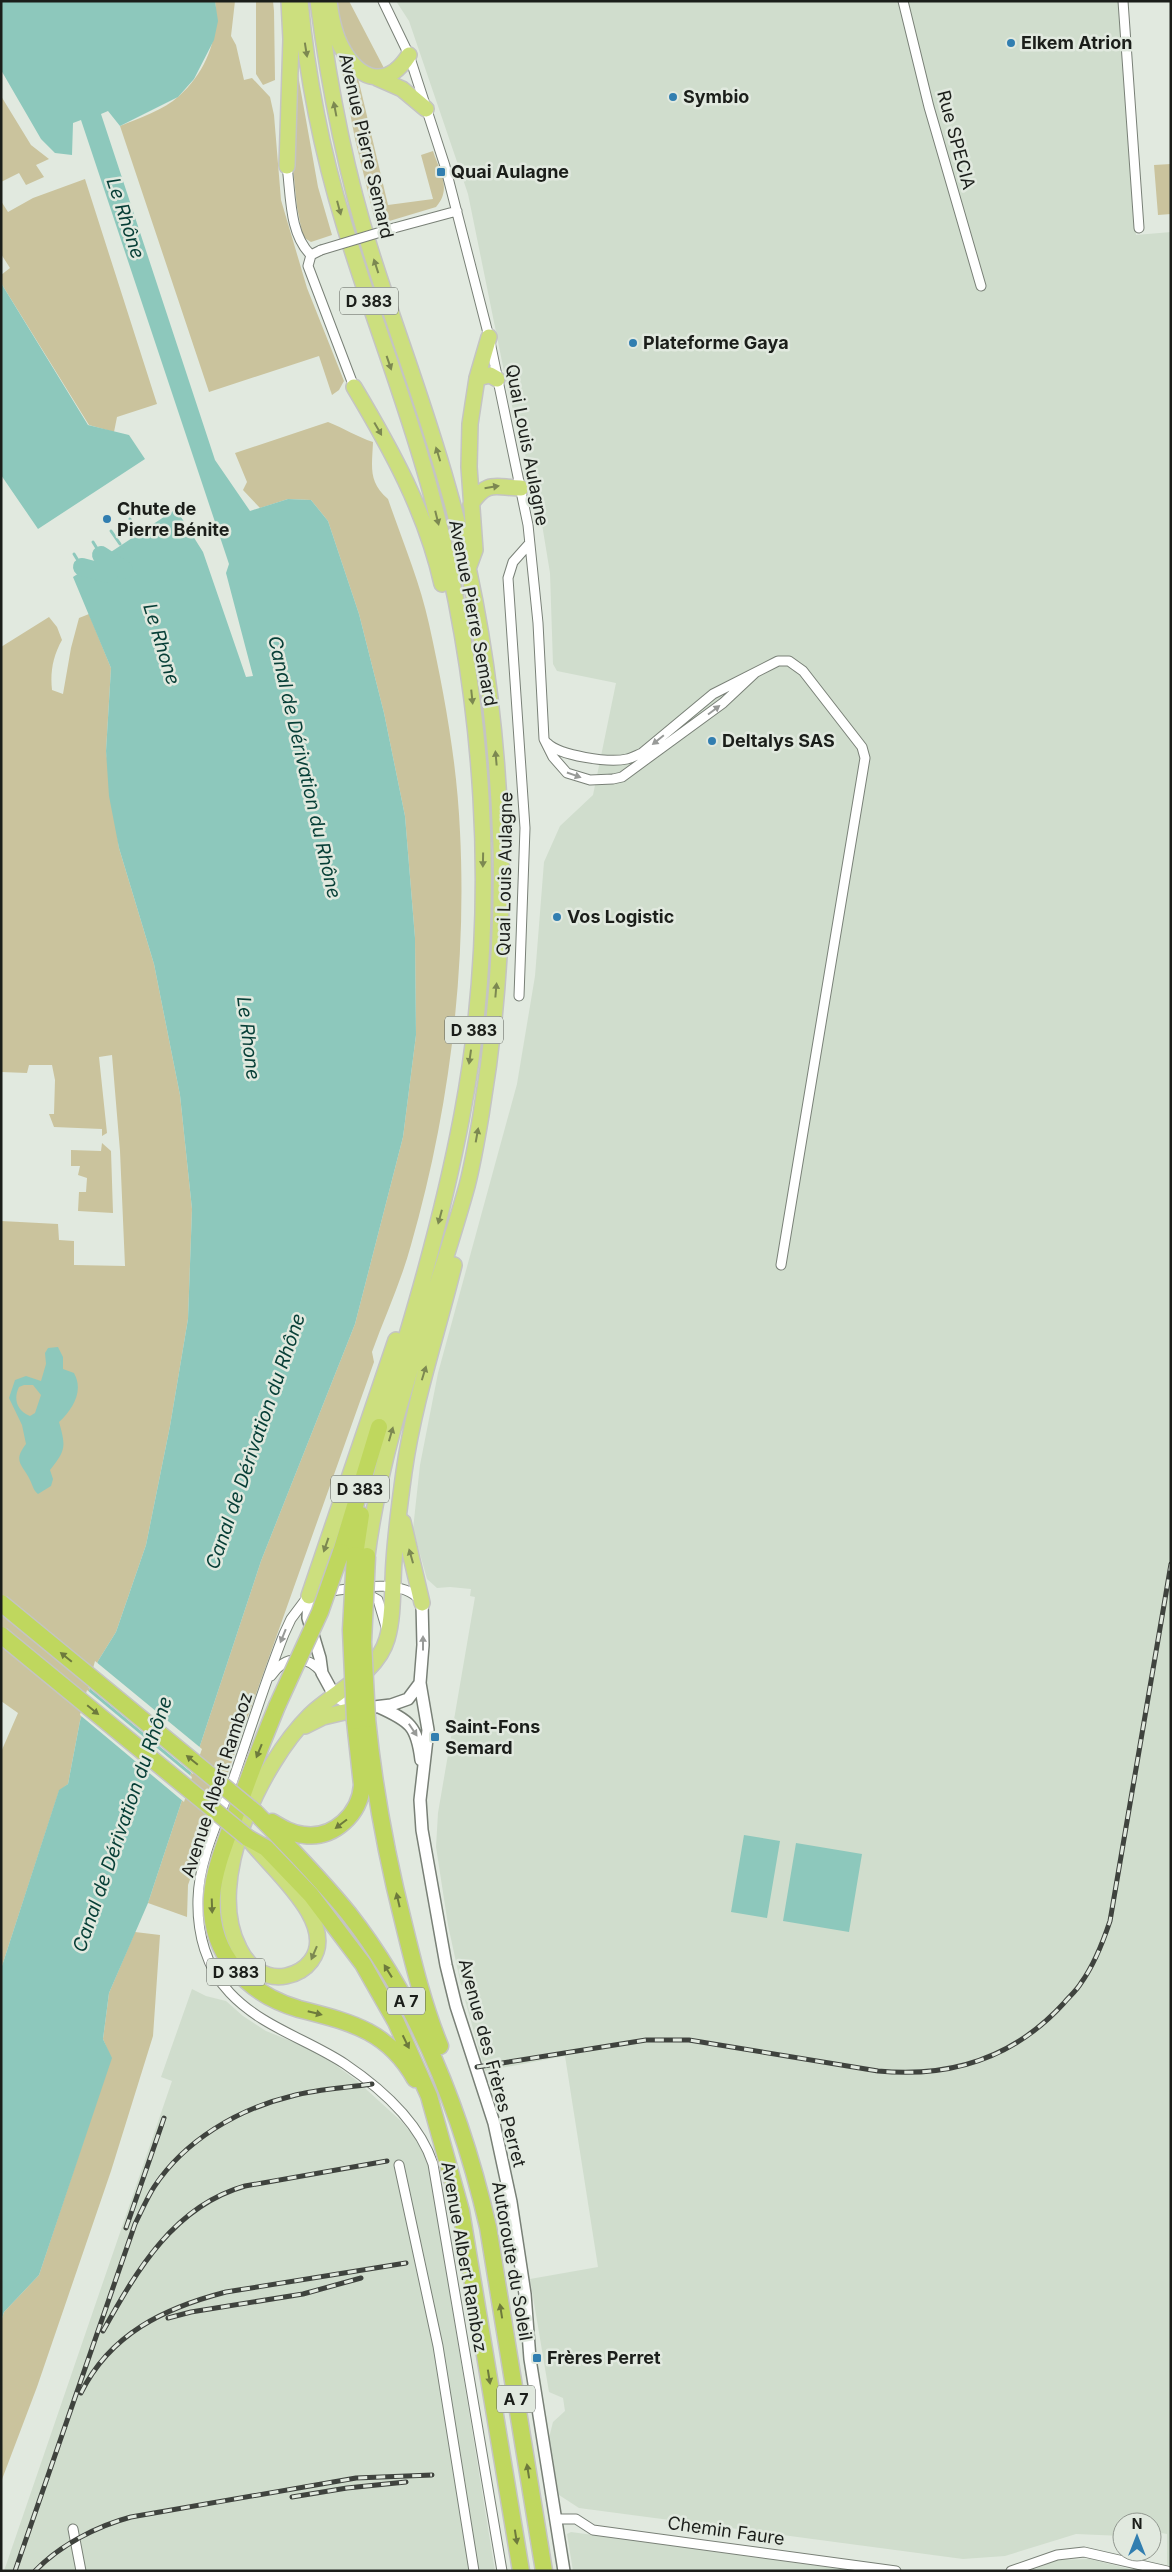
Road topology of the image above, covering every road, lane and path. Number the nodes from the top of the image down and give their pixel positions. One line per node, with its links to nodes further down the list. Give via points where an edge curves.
1 (289, 1): 11 (highway)
2 (300, 1): 24 (highway, Avenue Pierre Semard / D 383, one-way to 24, via 316,112 331,178 428,482)
3 (318, 1): 23 (highway, Avenue Pierre Semard / D 383, one-way to 3, via 430,426 373,258 351,180 325,55)
4 (329, 1): 9 (highway, via 333,27 343,50 356,68)
5 (383, 1): 8 (street, Quai Louis Aulagne)
6 (903, 1): 15 (street, Rue SPECIA, via 929,107)
7 (1123, 1): 13 (street)
8 (409, 56): 9 (highway, via 390,76); 10 (street, Quai Louis Aulagne)
9 (376, 78): 10 (highway, via 402,89)
10 (426, 109): 12 (street, Quai Louis Aulagne)
11 (287, 166): 14 (street, via 296,232)
12 (457, 211): 14 (street, bridge); 16 (street, Quai Louis Aulagne)
13 (1138, 228)
14 (311, 255): 19 (street, via 308,266)
15 (981, 286)
16 (489, 337): 17 (highway); 18 (street, Quai Louis Aulagne)
17 (477, 378): 18 (highway, via 490,375); 21 (highway, via 470,424)
18 (498, 379): 20 (street, Quai Louis Aulagne)
19 (354, 387): 24 (highway, one-way to 24, via 401,470 426,531 442,584)
20 (521, 488): 21 (highway, one-way to 20, via 484,488 497,485); 22 (street, Quai Louis Aulagne)
21 (471, 504): 23 (highway, via 475,550)
22 (529, 544): 26 (street, via 538,623); 27 (street, Quai Louis Aulagne, via 513,562 508,578 525,828)
23 (468, 569): 28 (highway, Avenue Pierre Semard / D 383, one-way to 23, via 492,1037 499,961 501,848 492,714)
24 (455, 597): 29 (highway, Avenue Pierre Semard / D 383, one-way to 29, via 477,747 483,851 482,927 463,1111)
25 (755, 672): 26 (street, one-way to 26, via 713,694 642,753 629,759 567,754 552,748); 26 (street, one-way to 25, via 553,757 567,772 590,780 613,779 633,771 693,726); 30 (street, via 778,661 789,661 803,671 862,747 865,758)
26 (544, 739)
27 (519, 996)
28 (468, 1180): 32 (highway, one-way to 28, via 415,1407 465,1224); 33 (highway, D 383, one-way to 28, via 374,1509 388,1446)
29 (432, 1246): 31 (highway, D 383); 36 (highway, one-way to 36, via 366,1424)
30 (781, 1265)
31 (379, 1427): 33 (highway)
32 (399, 1506): 34 (highway); 37 (highway, one-way to 32)
33 (354, 1554): 46 (highway, D 383, bridge, via 363,1642); 51 (highway, D 383, one-way to 51, bridge, via 320,1612 250,1772 217,1872 212,1903 214,1923 234,1970 261,1993 288,2006 356,2025 392,2048 412,2075)
34 (392, 1587): 35 (street); 37 (street, via 409,1591); 40 (highway)
35 (352, 1589): 36 (street); 40 (street, via 371,1594 378,1600)
36 (308, 1596): 41 (street, via 308,1618); 42 (street, Avenue Albert Ramboz, one-way to 42, via 288,1625)
37 (422, 1603): 43 (street, one-way to 37)
38 (1, 1604): 49 (highway, Autoroute du Soleil / A 7, one-way to 38, bridge)
39 (1, 1635): 50 (highway, A 7, one-way to 50, bridge)
40 (388, 1635): 44 (highway, via 376,1660)
41 (322, 1674): 42 (street, via 308,1662 295,1659 278,1668); 44 (street)
42 (267, 1682): 58 (street, Avenue Albert Ramboz, via 202,1872 198,1897 202,1943 218,1977 230,1993 260,2019 326,2051 361,2075 408,2119 427,2146 433,2164)
43 (420, 1683): 45 (street, via 408,1699); 48 (street, via 428,1730)
44 (334, 1695): 46 (street); 47 (highway)
45 (378, 1706): 46 (street); 48 (street, one-way to 48, via 413,1727 419,1740)
46 (360, 1716): 47 (highway, via 323,1717); 49 (highway, one-way to 49, via 362,1785 357,1806 347,1819 328,1832 305,1836); 53 (highway, D 383, one-way to 46, via 488,2200 481,2163 464,2104 424,2002 399,1908)
47 (297, 1730): 50 (highway, one-way to 47, via 299,1897 315,1924 316,1953 306,1966 291,1975 269,1976 249,1963 234,1936 227,1903 234,1856 257,1791 274,1759)
48 (423, 1772): 54 (street, Avenue des Frères Perret, via 420,1815 436,1914 456,2006 494,2123 511,2202 525,2294 530,2359)
49 (256, 1813): 53 (highway, Autoroute du Soleil / A 7, one-way to 49, via 478,2182 455,2110 405,1999 348,1913)
50 (248, 1838): 51 (highway, A 7, one-way to 51, via 266,1848 294,1876 363,1964 414,2059)
51 (443, 2140): 59 (highway, A 7, one-way to 59, via 461,2211)
52 (399, 2165): 57 (street, via 438,2346)
53 (488, 2227): 60 (highway, Autoroute du Soleil / A 7, one-way to 53)
54 (556, 2519): 61 (street, Avenue des Frères Perret); 62 (street, Chemin Faure, via 576,2519 593,2530)
55 (74, 2529): 56 (street)
56 (81, 2571)
57 (474, 2571)
58 (502, 2571)
59 (521, 2571)
60 (544, 2571)
61 (564, 2571)
62 (896, 2571)
63 (1011, 2571): 64 (street, via 1057,2555 1084,2552)
64 (1167, 2571)

